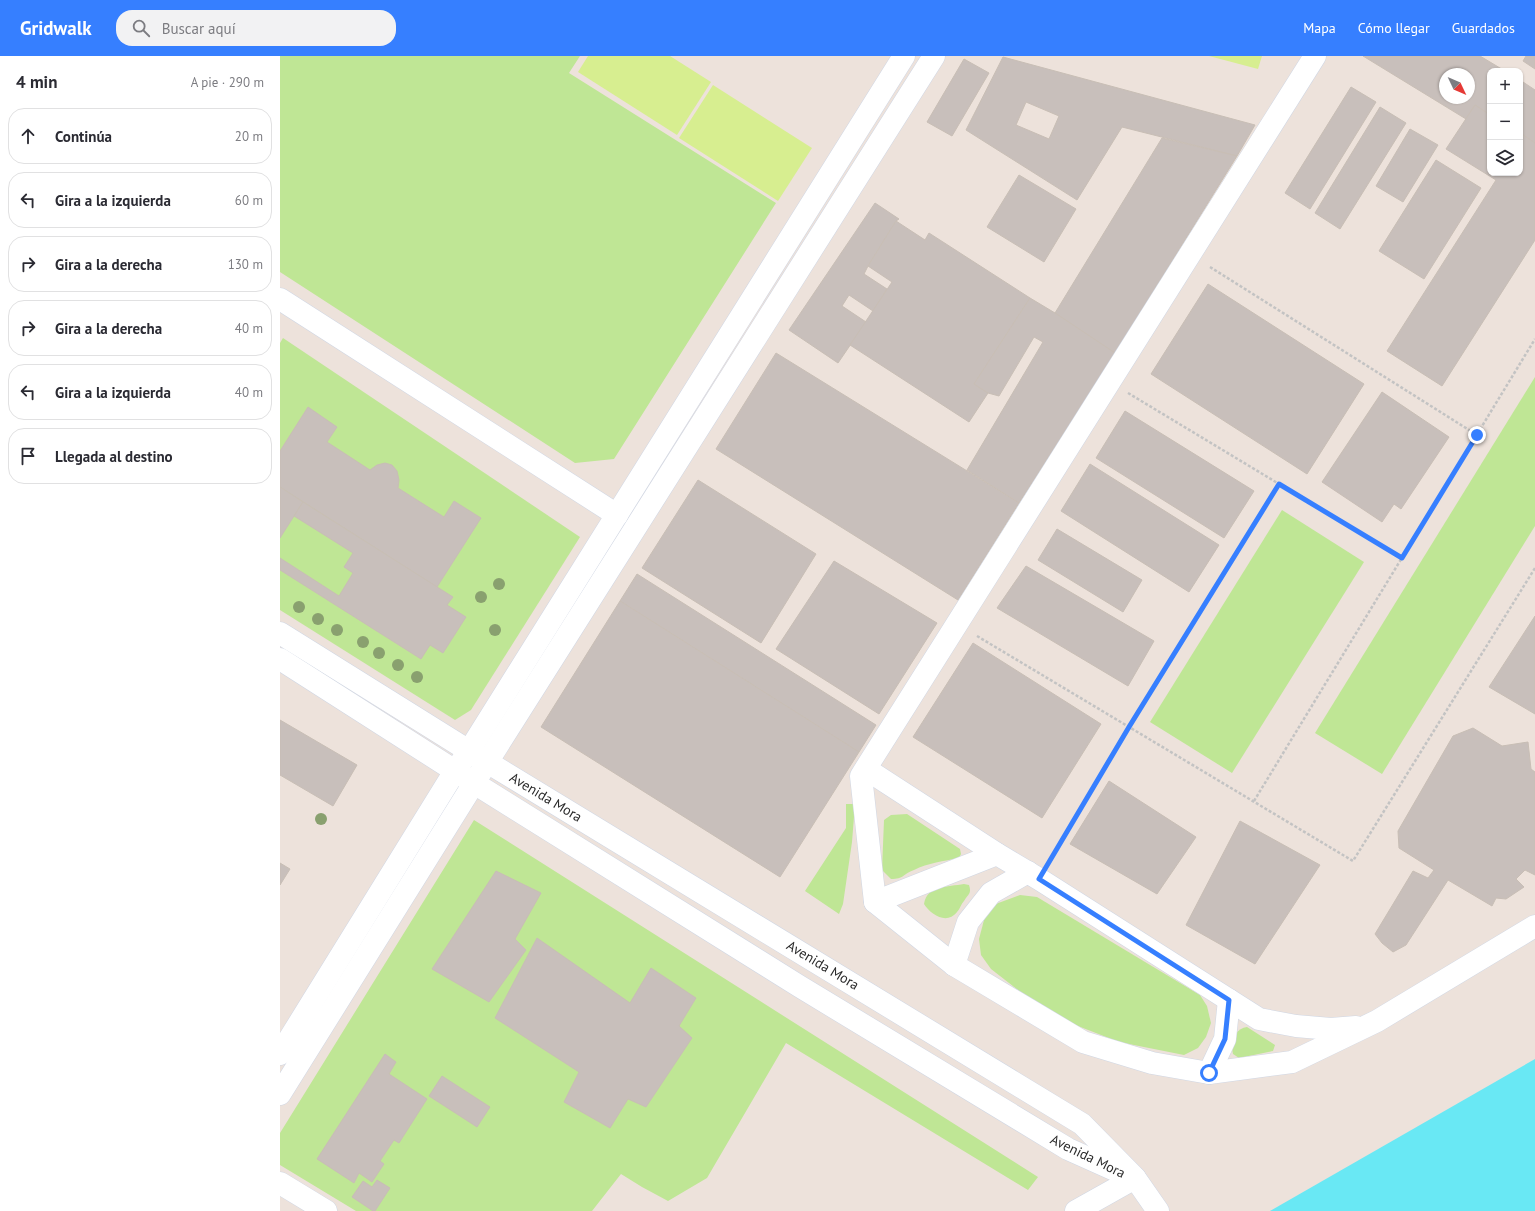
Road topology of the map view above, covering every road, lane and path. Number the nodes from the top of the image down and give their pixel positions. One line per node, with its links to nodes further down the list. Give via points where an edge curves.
1 (904, 56): 10 (lane)
2 (934, 56): 18 (lane)
3 (1315, 56): 4 (lane)
4 (1190, 254): 7 (lane); 8 (path)
5 (280, 298): 10 (lane)
6 (1535, 339): 8 (path)
7 (1109, 382): 9 (path); 13 (lane)
8 (1477, 435): 11 (path)
9 (1279, 484): 11 (path); 16 (path)
10 (617, 515): 17 (lane)
11 (1402, 558): 22 (path)
12 (1535, 568): 22 (path, via 1353,861)
13 (957, 624): 16 (path); 19 (lane)
14 (280, 633): 17 (lane, Avenida Mora)
15 (280, 659): 20 (lane, Avenida Mora)
16 (1129, 727): 22 (path); 24 (path)
17 (469, 751): 18 (lane, Avenida Mora); 20 (lane)
18 (488, 762): 21 (lane); 33 (lane, Avenida Mora, via 1082,1124)
19 (866, 769): 23 (lane); 25 (lane, via 861,776)
20 (455, 770): 21 (lane, Avenida Mora); 30 (lane)
21 (474, 784): 32 (lane); 33 (lane, Avenida Mora, via 1068,1149)
22 (1254, 801)
23 (997, 854): 24 (lane); 25 (lane)
24 (1034, 875): 27 (lane, via 990,894 968,922); 28 (lane)
25 (876, 902): 27 (lane)
26 (1535, 926): 29 (lane)
27 (954, 965): 31 (lane, via 1083,1042 1152,1063)
28 (1229, 1000): 29 (lane, via 1259,1019 1331,1029); 31 (lane, via 1225,1039)
29 (1365, 1027): 31 (lane, via 1292,1062)
30 (280, 1054)
31 (1209, 1073)
32 (280, 1094)
33 (1135, 1178): 36 (lane); 37 (lane)
34 (280, 1183): 35 (lane)
35 (326, 1211)
36 (1076, 1211)
37 (1158, 1211)

